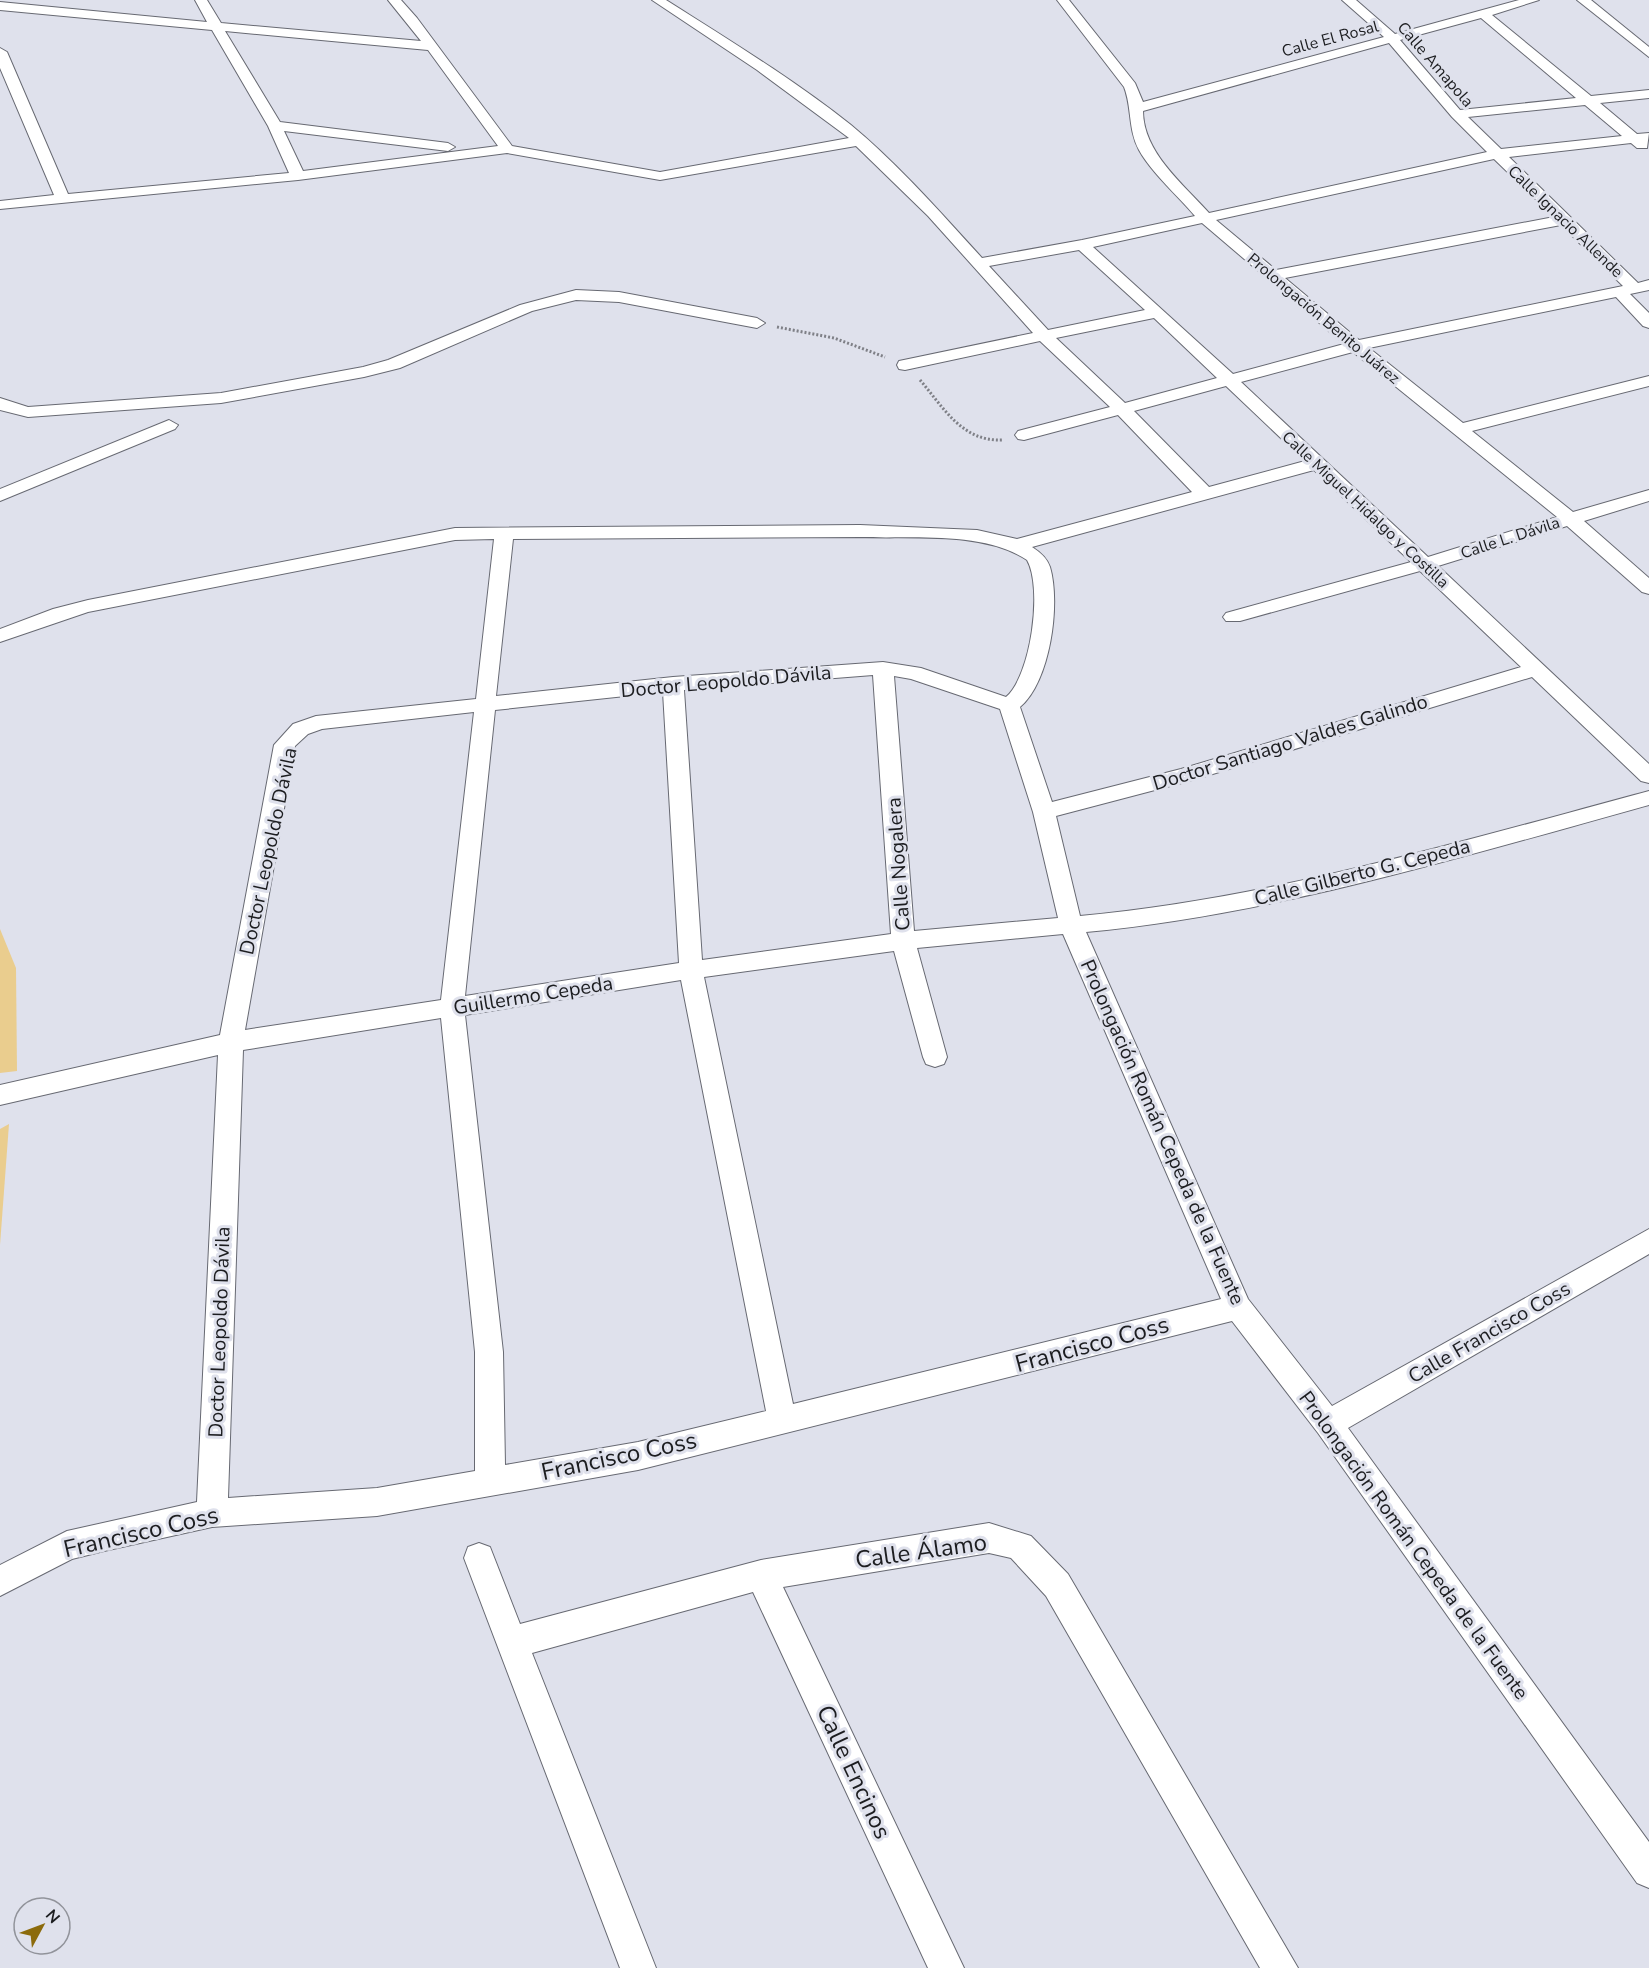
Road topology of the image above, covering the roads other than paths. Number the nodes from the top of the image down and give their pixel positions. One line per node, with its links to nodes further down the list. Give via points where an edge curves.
1 (201, 0): 10 (street)
2 (394, 0): 12 (street)
3 (658, 0): 23 (street, via 762,67)
4 (1063, 0): 19 (street, Prolongación Benito Juárez, via 1130,86)
5 (1348, 0): 11 (street, Calle Amapola)
6 (1533, 0): 9 (street, Calle El Rosal)
7 (1583, 0): 14 (street)
8 (0, 6): 10 (street)
9 (1482, 13): 11 (street, Calle El Rosal); 18 (street)
10 (217, 25): 12 (street); 21 (street)
11 (1391, 39): 19 (street, Calle El Rosal); 20 (street, Calle Amapola)
12 (429, 46): 24 (street)
13 (0, 52): 17 (street)
14 (1649, 53)
15 (1649, 94): 18 (street)
16 (0, 97): 17 (street)
17 (20, 99): 28 (street)
18 (1588, 101): 20 (street); 22 (street)
19 (1137, 108): 30 (street, Prolongación Benito Juárez, via 1146,150)
20 (1456, 114): 26 (street, Calle Amapola)
21 (275, 126): 24 (street, via 449,147); 27 (street)
22 (1642, 138): 25 (street); 26 (street)
23 (858, 141): 24 (street, via 660,176); 33 (street)
24 (507, 149): 27 (street)
25 (1649, 151)
26 (1497, 154): 30 (street); 31 (street, Calle Ignacio Allende)
27 (298, 176): 28 (street)
28 (63, 200): 29 (street)
29 (0, 206)
30 (1204, 218): 32 (street); 34 (street, Prolongación Benito Juárez)
31 (1564, 220): 34 (street); 35 (street, Calle Ignacio Allende)
32 (1082, 245): 33 (street); 36 (street, Calle Miguel Hidalgo y Costilla)
33 (980, 263): 39 (street, via 988,277)
34 (1272, 276): 40 (street, Prolongación Benito Juárez)
35 (1634, 289): 38 (street, Calle Ignacio Allende); 40 (street)
36 (1157, 312): 39 (street); 42 (street, Calle Miguel Hidalgo y Costilla)
37 (757, 323): 44 (street, via 619,297 576,295 526,308 394,364 364,372 197,400 28,412)
38 (1649, 323)
39 (1044, 336): 41 (street); 45 (street)
40 (1356, 346): 42 (street); 47 (street, Prolongación Benito Juárez)
41 (905, 365)
42 (1231, 381): 45 (street); 49 (street, Calle Miguel Hidalgo y Costilla)
43 (1649, 381): 47 (street)
44 (0, 403)
45 (1120, 407): 48 (street); 50 (street)
46 (169, 425): 52 (street)
47 (1461, 429): 53 (street, Prolongación Benito Juárez)
48 (1024, 435)
49 (1318, 463): 50 (street); 56 (street, Calle Miguel Hidalgo y Costilla)
50 (1203, 492): 55 (street)
51 (1649, 495): 53 (street, Calle L. Dávila)
52 (0, 496)
53 (1569, 518): 56 (street, Calle L. Dávila); 57 (street, Prolongación Benito Juárez)
54 (504, 533): 55 (street, via 860,531 976,536); 59 (street, via 445,535 328,557 88,606); 63 (street)
55 (1017, 545): 64 (street, via 1035,557 1040,566 1042,623 1029,683)
56 (1425, 564): 58 (street, Calle L. Dávila); 61 (street, Calle Miguel Hidalgo y Costilla)
57 (1649, 588)
58 (1233, 617)
59 (6, 633)
60 (883, 668): 62 (street, Doctor Leopoldo Dávila); 64 (street, Doctor Leopoldo Dávila, via 914,673); 69 (street, Calle Nogalera)
61 (1536, 669): 65 (street, Calle Miguel Hidalgo y Costilla); 67 (street, Doctor Santiago Valdes Galindo, via 1185,775)
62 (673, 684): 63 (street, Doctor Leopoldo Dávila); 70 (street)
63 (486, 705): 71 (street); 72 (street, Doctor Leopoldo Dávila, via 306,725 285,745)
64 (1009, 705): 67 (street, Prolongación Román Cepeda de la Fuente)
65 (1649, 776)
66 (1649, 798): 68 (street, Calle Gilberto G. Cepeda, via 1460,850 1250,900 1146,918)
67 (1044, 812): 68 (street, Prolongación Román Cepeda de la Fuente)
68 (1071, 925): 69 (street, Guillermo Cepeda); 76 (street, Prolongación Román Cepeda de la Fuente)
69 (903, 941): 70 (street, Guillermo Cepeda); 73 (street, Calle Nogalera)
70 (691, 970): 71 (street, Guillermo Cepeda); 77 (street)
71 (452, 1008): 72 (street, Guillermo Cepeda); 79 (street, via 489,1352)
72 (231, 1042): 74 (street, Guillermo Cepeda); 80 (street, Doctor Leopoldo Dávila)
73 (935, 1057)
74 (0, 1095)
75 (1649, 1240): 78 (street, Calle Francisco Coss)
76 (1238, 1307): 77 (street, Francisco Coss); 78 (street, Prolongación Román Cepeda de la Fuente)
77 (782, 1419): 79 (street, Francisco Coss, via 638,1456)
78 (1328, 1424): 85 (street, Prolongación Román Cepeda de la Fuente)
79 (490, 1481): 80 (street, Francisco Coss, via 377,1502)
80 (212, 1513): 83 (street, Francisco Coss, via 67,1546)
81 (479, 1558): 84 (street)
82 (761, 1575): 84 (street, Calle Álamo); 87 (street, Calle Encinos); 88 (street, Calle Álamo, via 989,1538 1020,1546 1057,1585)
83 (0, 1581)
84 (513, 1642): 86 (street)
85 (1649, 1871)
86 (638, 1968)
87 (946, 1968)
88 (1280, 1968)

